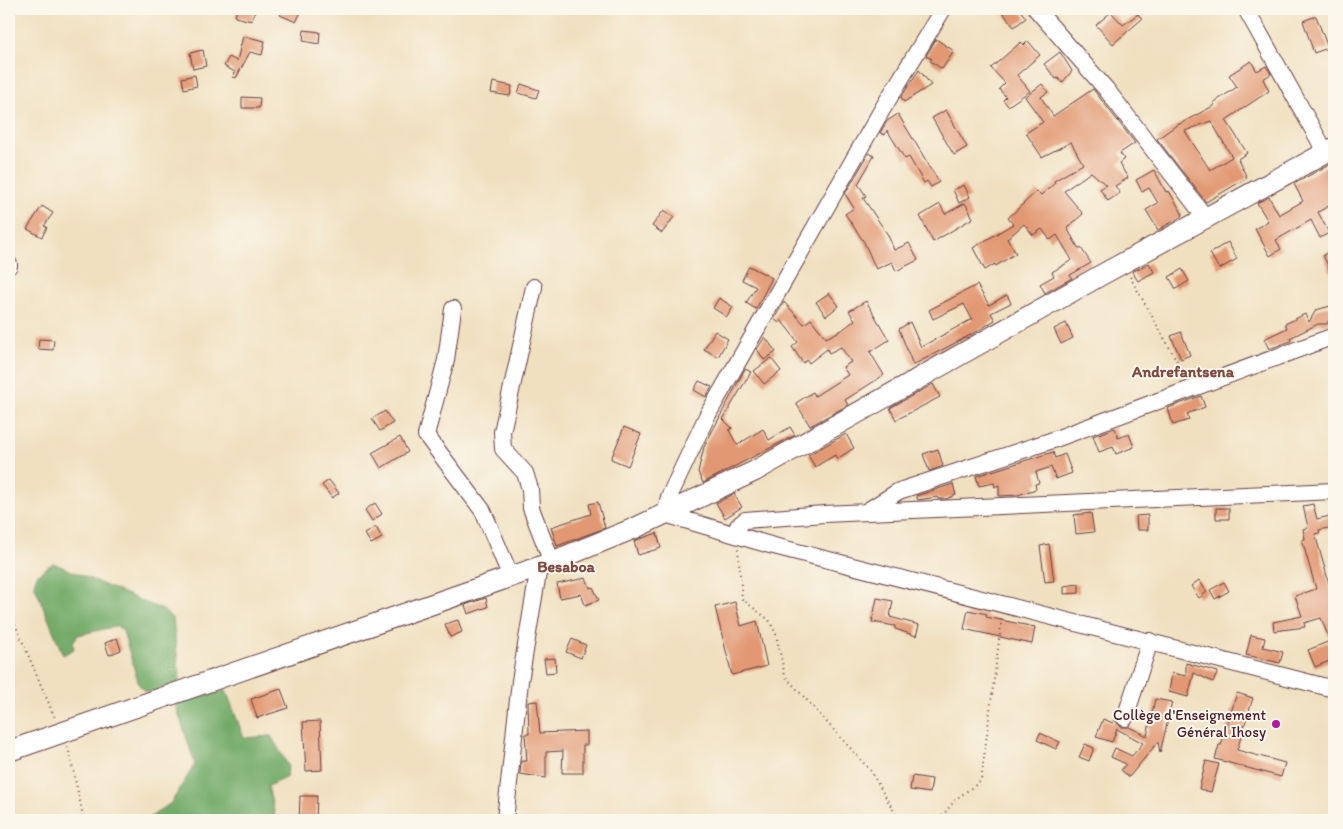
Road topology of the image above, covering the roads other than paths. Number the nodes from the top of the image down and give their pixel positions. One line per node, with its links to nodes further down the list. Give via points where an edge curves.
1 (943, 9): 11 (street, via 707,416 669,497)
2 (1036, 9): 5 (street, via 1106,89)
3 (1246, 9): 4 (street)
4 (1330, 151): 5 (main road)
5 (1206, 218): 11 (main road, via 755,471)
6 (534, 287): 13 (street, via 502,432 503,449 525,473)
7 (454, 309): 14 (street, via 446,360 426,435 484,511)
8 (1334, 336): 10 (street, via 1050,441 899,492)
9 (1334, 491): 10 (street)
10 (864, 512): 12 (street, via 745,520 738,526)
11 (665, 514): 12 (street); 13 (main road)
12 (737, 535): 15 (street)
13 (545, 564): 14 (main road); 19 (street, via 520,681)
14 (511, 577): 18 (main road)
15 (1150, 642): 16 (street); 17 (street)
16 (1334, 689)
17 (1126, 718)
18 (9, 751)
19 (505, 820)

